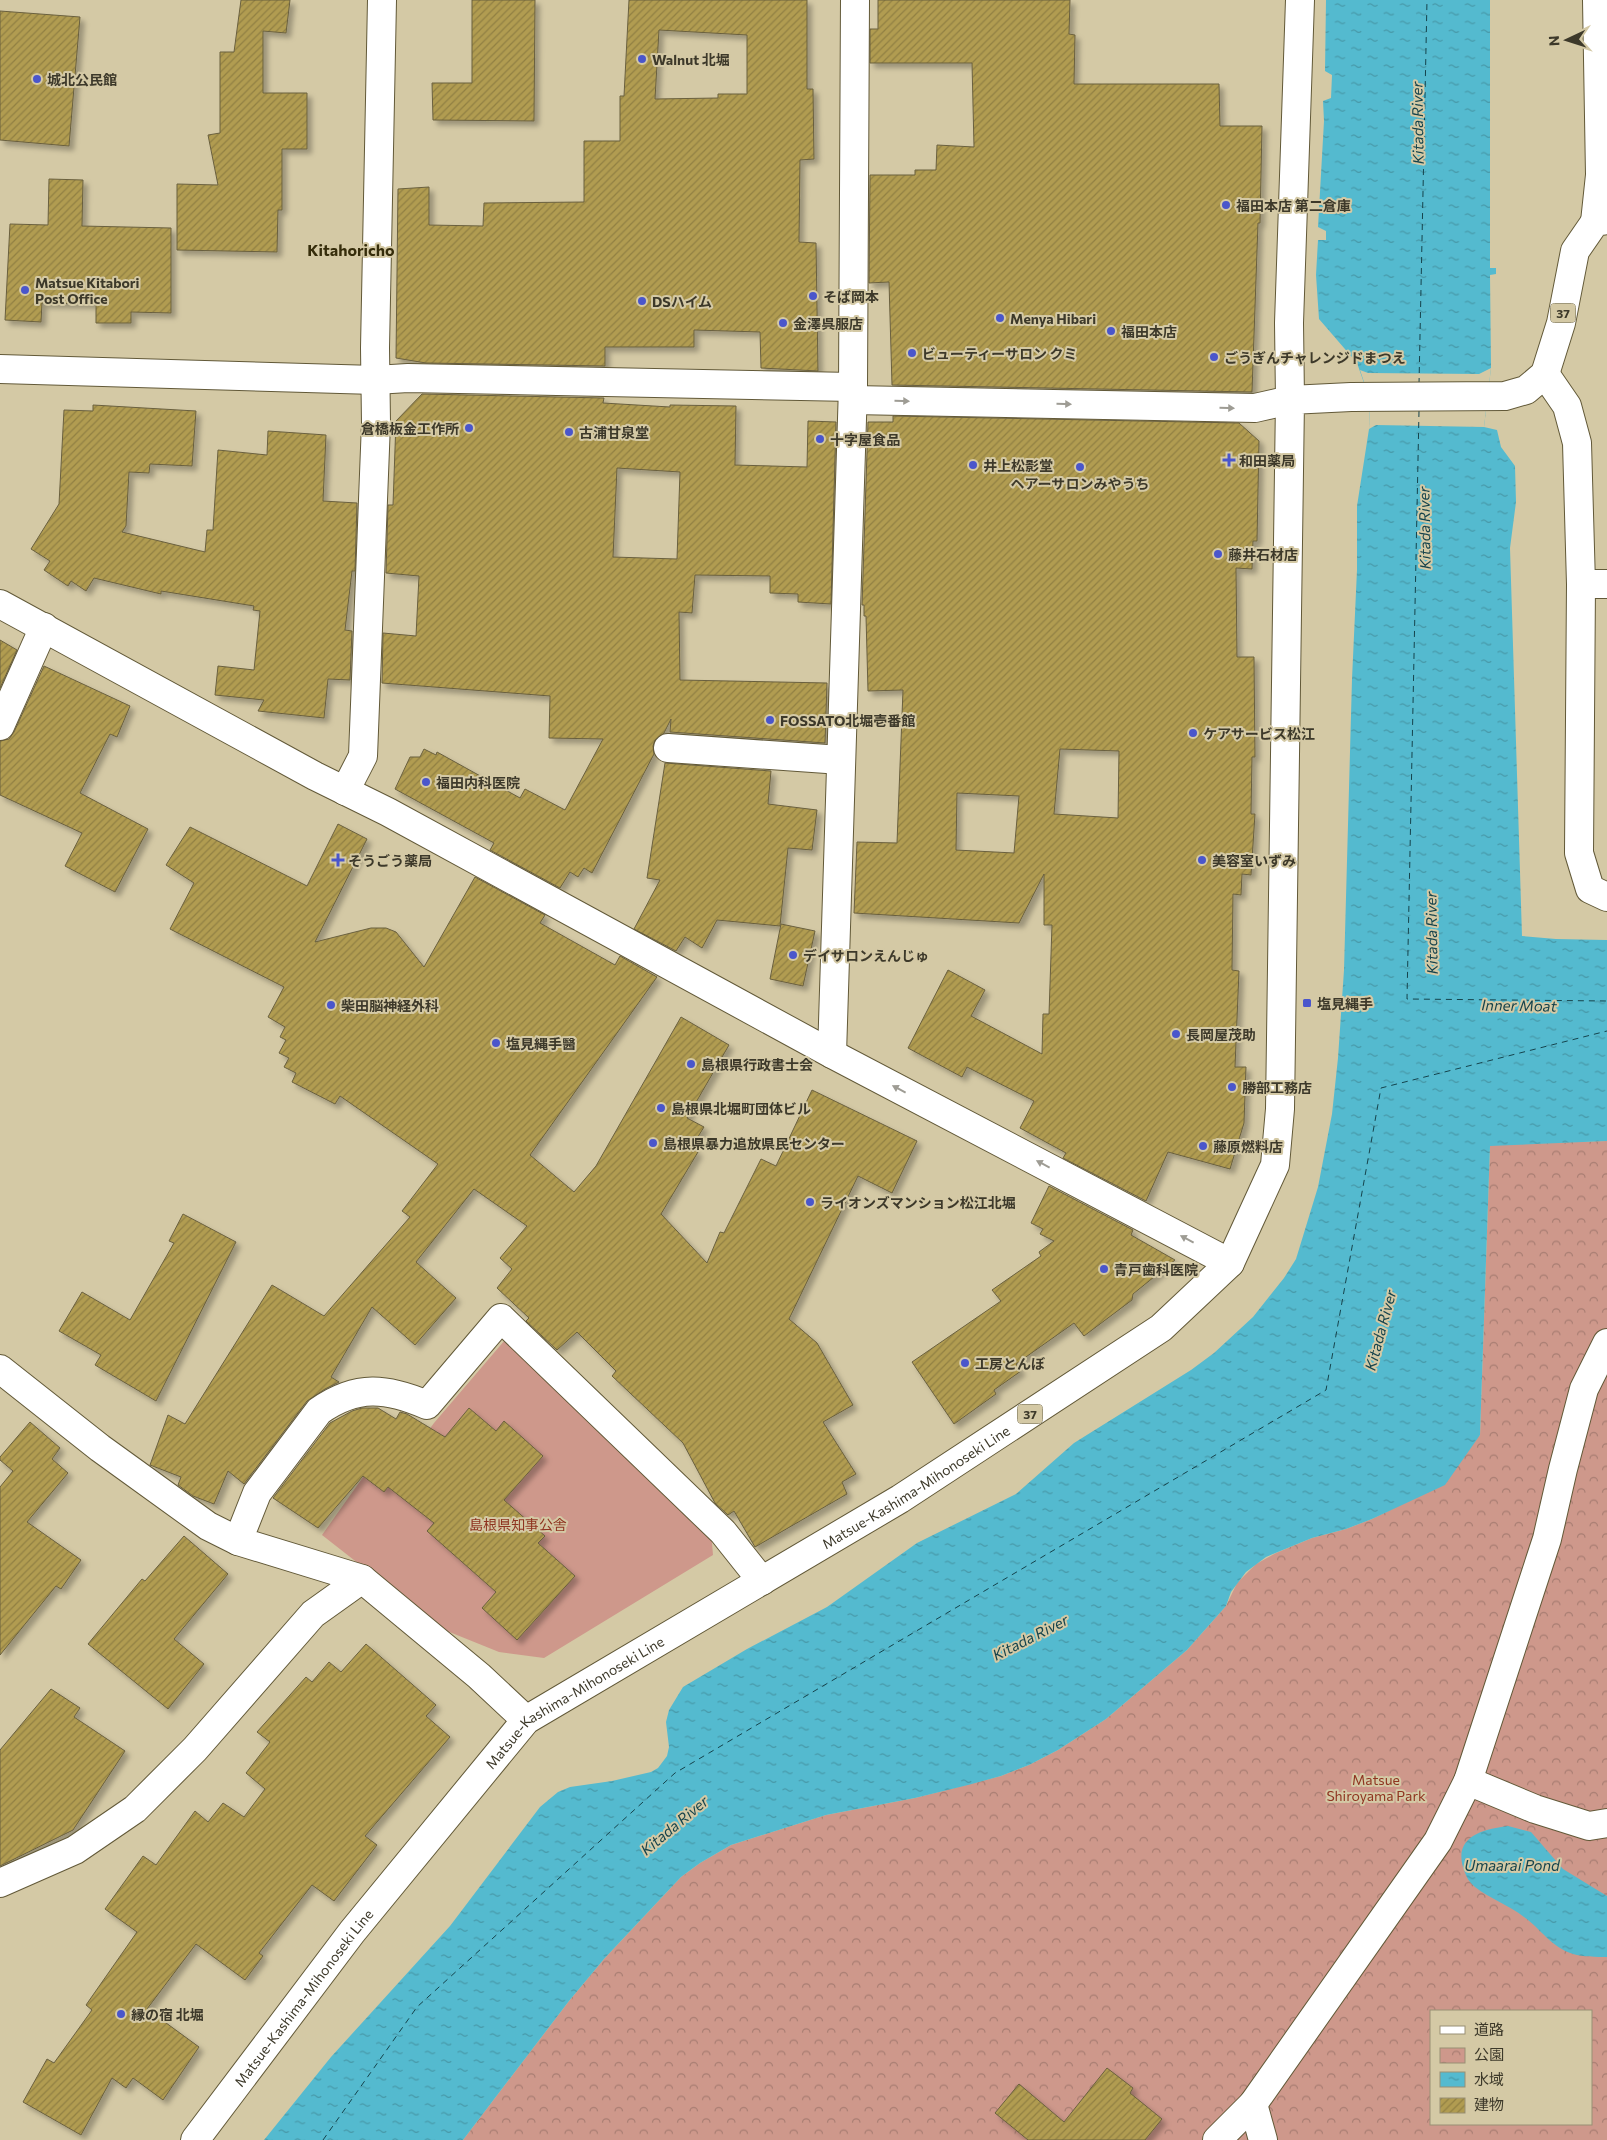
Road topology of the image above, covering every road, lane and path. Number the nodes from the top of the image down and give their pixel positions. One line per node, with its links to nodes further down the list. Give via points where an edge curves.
1 (382, 0): 8 (street)
2 (855, 0): 9 (street)
3 (1300, 0): 10 (street, Matsue-Kashima-Mihonoseki Line, via 1289,323)
4 (1597, 0): 5 (street)
5 (1601, 221): 7 (street, 37, via 1576,251 1561,323)
6 (0, 369): 8 (street)
7 (1545, 374): 10 (street, via 1526,390 1504,396); 11 (street, via 1567,406 1577,443)
8 (374, 380): 9 (street, via 408,378); 17 (street, via 376,423 363,756)
9 (853, 394): 10 (street, one-way to 10, via 1255,408); 16 (street)
10 (1290, 400): 20 (street, Matsue-Kashima-Mihonoseki Line / 37, via 1280,1109 1275,1165)
11 (1594, 584): 18 (street, via 1580,853 1590,889)
12 (0, 604): 13 (street)
13 (44, 627): 14 (street); 17 (street)
14 (0, 726)
15 (668, 748): 16 (street)
16 (841, 760): 19 (street)
17 (345, 791): 19 (street)
18 (1607, 897)
19 (832, 1054): 20 (street, one-way to 19)
20 (1230, 1263): 25 (street, Matsue-Kashima-Mihonoseki Line / 37, via 1161,1328 900,1499)
21 (1607, 1343): 27 (street, via 1584,1389 1547,1539)
22 (0, 1369): 23 (street, via 100,1448 208,1526)
23 (238, 1541): 24 (street); 25 (street, via 257,1493 319,1411 357,1392 373,1390 392,1392 427,1405 501,1318 723,1532)
24 (362, 1580): 26 (street, via 479,1676); 29 (street, via 313,1614 195,1749 135,1809 75,1850)
25 (762, 1581): 26 (street, Matsue-Kashima-Mihonoseki Line / 37)
26 (526, 1720): 31 (street, Matsue-Kashima-Mihonoseki Line / 37, via 352,1932)
27 (1468, 1780): 28 (street, via 1535,1809 1589,1826); 30 (street, via 1438,1841)
28 (1607, 1824)
29 (0, 1883)
30 (1253, 2104): 32 (street); 33 (street)
31 (194, 2140)
32 (1217, 2140)
33 (1263, 2140)

